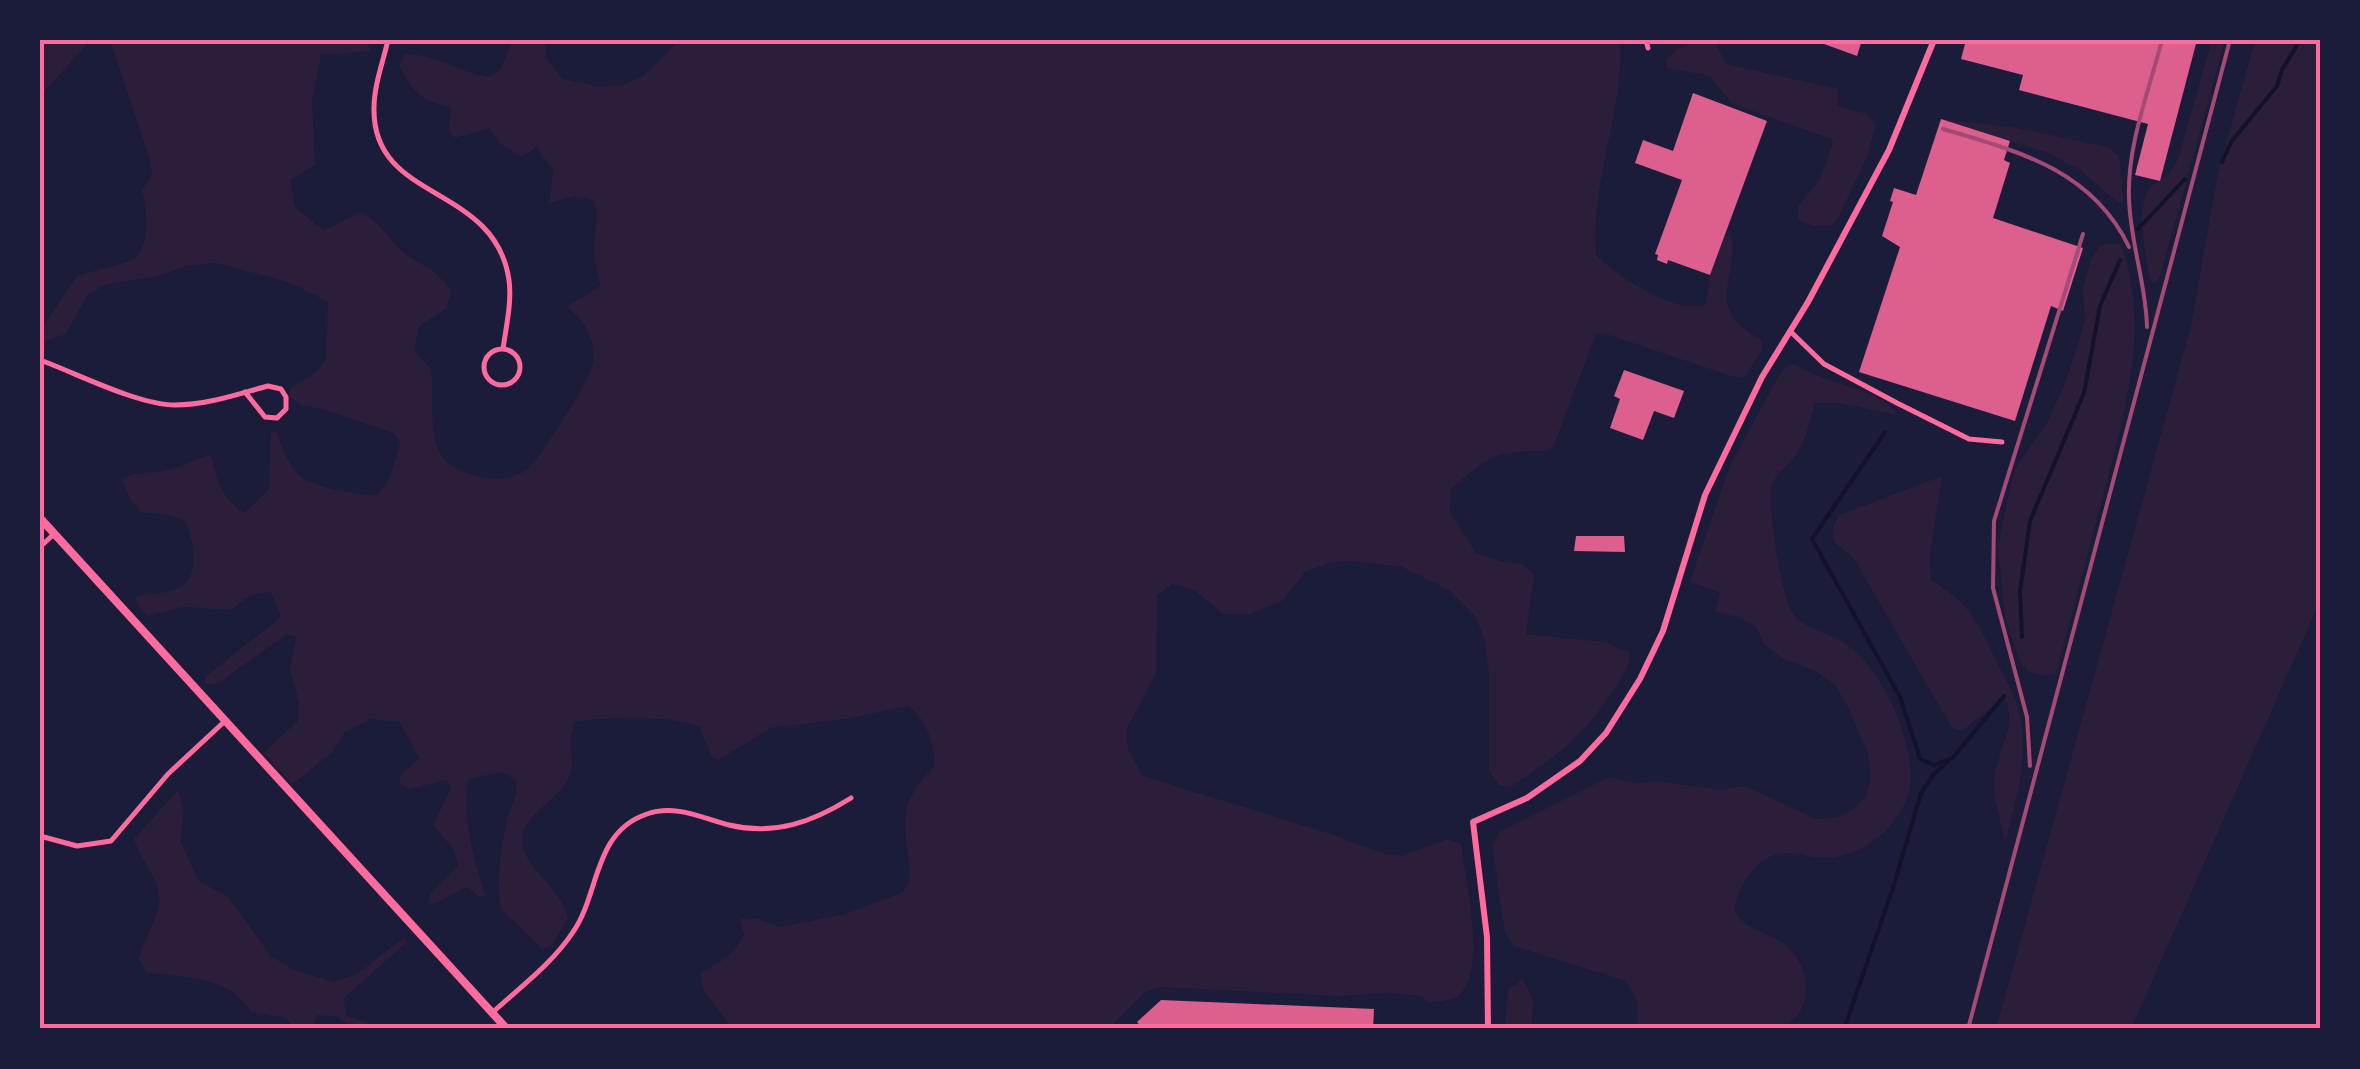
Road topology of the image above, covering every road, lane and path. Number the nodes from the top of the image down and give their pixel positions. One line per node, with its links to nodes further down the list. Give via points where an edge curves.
1 (388, 40): 4 (street, via 374,107 382,148 400,170 472,214 493,236 509,280)
2 (1934, 40): 3 (street, via 1889,150)
3 (1790, 331): 7 (street, via 1824,364 1897,403 1970,439); 16 (street, via 1704,495 1662,631 1625,704 1580,761 1527,798 1473,822 1488,937)
4 (503, 349): 4 (street, via 516,355 520,369 516,379 502,384 490,380 484,365)
5 (40, 360): 6 (street, via 157,403 199,403)
6 (245, 392): 6 (street, via 265,417 277,418 287,406 275,386)
7 (2002, 442)
8 (40, 518): 9 (main road)
9 (54, 534): 10 (street); 11 (main road)
10 (40, 547)
11 (225, 721): 13 (street, via 110,840 77,846); 14 (main road)
12 (851, 798): 14 (street, via 824,816 778,828 744,828 674,811 634,820 608,844 572,934)
13 (40, 836)
14 (492, 1013): 15 (main road)
15 (507, 1029)
16 (1488, 1029)

